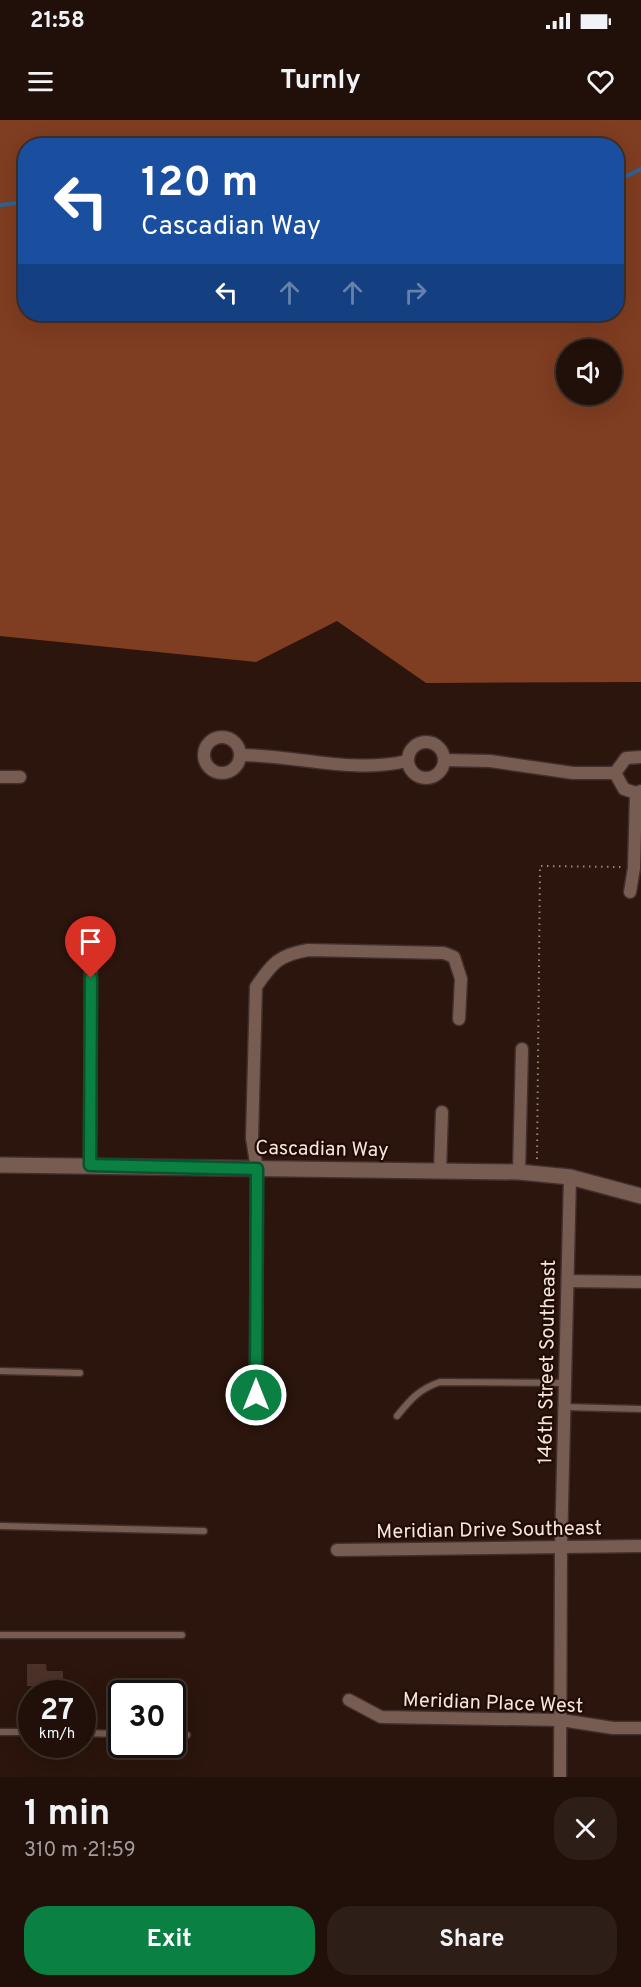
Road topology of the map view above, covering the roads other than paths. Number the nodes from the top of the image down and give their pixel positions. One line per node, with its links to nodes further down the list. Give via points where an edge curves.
1 (240, 755): 4 (street, via 373,766)
2 (641, 757): 5 (street, via 626,758)
3 (444, 760): 4 (street, via 441,771 426,779 415,775); 4 (street, via 440,748 423,742 412,748); 5 (street, via 490,761 573,773)
4 (407, 761)
5 (615, 772): 8 (street, via 624,789)
6 (0, 777): 7 (street)
7 (20, 777)
8 (639, 792): 9 (street)
9 (630, 892)
10 (91, 932): 15 (street)
11 (459, 1019): 16 (street, via 459,968 454,957 444,953 308,950 286,954 269,967 256,987 252,1138)
12 (522, 1049): 18 (street)
13 (442, 1112): 17 (street)
14 (0, 1165): 15 (street, Cascadian Way)
15 (90, 1165): 16 (street, Cascadian Way)
16 (257, 1169): 17 (street, Cascadian Way); 26 (street)
17 (440, 1171): 18 (street, Cascadian Way)
18 (519, 1172): 19 (street, Cascadian Way)
19 (570, 1177): 20 (street, Cascadian Way); 21 (street, 146th Street Southeast)
20 (641, 1196)
21 (568, 1281): 22 (street); 25 (street, 146th Street Southeast)
22 (641, 1282)
23 (0, 1371): 24 (lane)
24 (80, 1373)
25 (565, 1383): 27 (street, 146th Street Southeast); 29 (lane, via 440,1382 424,1387)
26 (256, 1395)
27 (565, 1407): 28 (lane); 33 (street, 146th Street Southeast)
28 (641, 1408)
29 (397, 1416)
30 (0, 1526): 31 (lane)
31 (204, 1531)
32 (641, 1546): 33 (street, Meridian Drive Southeast)
33 (561, 1548): 34 (street, Meridian Drive Southeast); 38 (street, 146th Street Southeast)
34 (337, 1550)
35 (0, 1635): 36 (lane)
36 (182, 1635)
37 (349, 1700): 38 (street, Meridian Place West, via 381,1718)
38 (561, 1720): 39 (street, Meridian Place West); 42 (street, 146th Street Southeast)
39 (641, 1728)
40 (0, 1732): 41 (lane)
41 (18, 1732)
42 (560, 1777)

